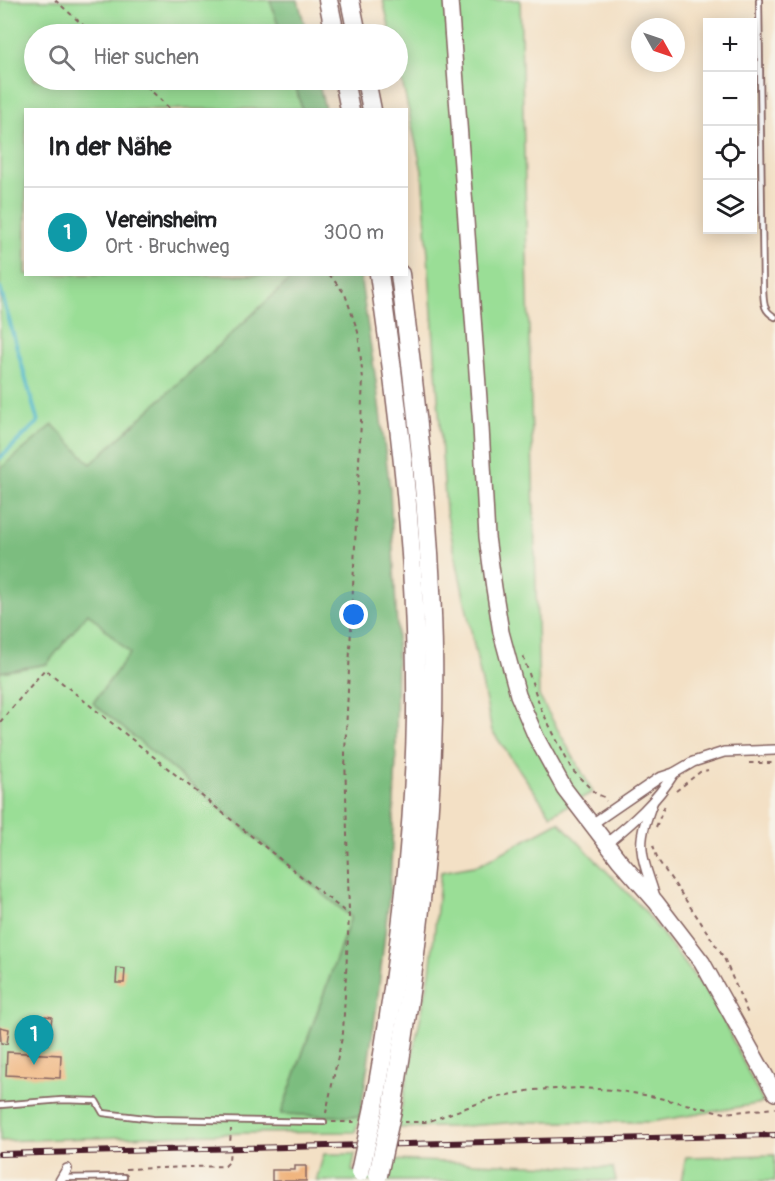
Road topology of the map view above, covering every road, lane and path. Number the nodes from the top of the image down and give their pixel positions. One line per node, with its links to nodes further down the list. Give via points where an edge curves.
1 (55, 0): 6 (path)
2 (328, 0): 7 (highway)
3 (350, 0): 8 (highway)
4 (450, 0): 30 (main road, via 487,537 501,632 518,695 548,760)
5 (759, 0): 18 (lane, via 763,288 765,308)
6 (82, 24)
7 (333, 24)
8 (355, 24)
9 (150, 90): 12 (path)
10 (346, 90): 13 (highway)
11 (368, 90): 14 (highway)
12 (169, 108)
13 (350, 108)
14 (372, 108)
15 (331, 276): 35 (path, via 345,294 358,332 363,379 345,753)
16 (379, 276): 40 (highway, via 404,465 415,633 413,796 390,1019)
17 (400, 276): 40 (highway, via 427,516 433,716 418,941)
18 (775, 317)
19 (523, 656): 29 (path, via 541,709 572,770)
20 (0, 722): 35 (path, via 45,669)
21 (775, 750): 25 (street, via 724,752)
22 (739, 763): 23 (path)
23 (775, 763)
24 (709, 769): 26 (path)
25 (674, 773): 27 (street); 29 (street)
26 (672, 796)
27 (652, 803): 32 (street); 34 (street, via 642,850)
28 (665, 804): 31 (path)
29 (612, 809): 30 (street)
30 (591, 824): 32 (main road)
31 (655, 830)
32 (607, 843): 34 (main road)
33 (653, 843): 36 (path, via 658,860 724,958)
34 (656, 902): 37 (main road, via 709,971)
35 (349, 915): 42 (path, via 344,1033)
36 (751, 1022)
37 (774, 1091)
38 (0, 1105): 41 (lane, via 96,1101 103,1113 153,1119)
39 (775, 1108): 40 (path, via 725,1113 650,1096 579,1088 532,1090 490,1099 428,1122)
40 (390, 1113): 45 (highway, bridge)
41 (231, 1120): 42 (lane); 46 (path, via 229,1162 225,1166 128,1168)
42 (324, 1122): 43 (path)
43 (358, 1122)
44 (63, 1176): 46 (lane)
45 (368, 1177)
46 (124, 1178)

